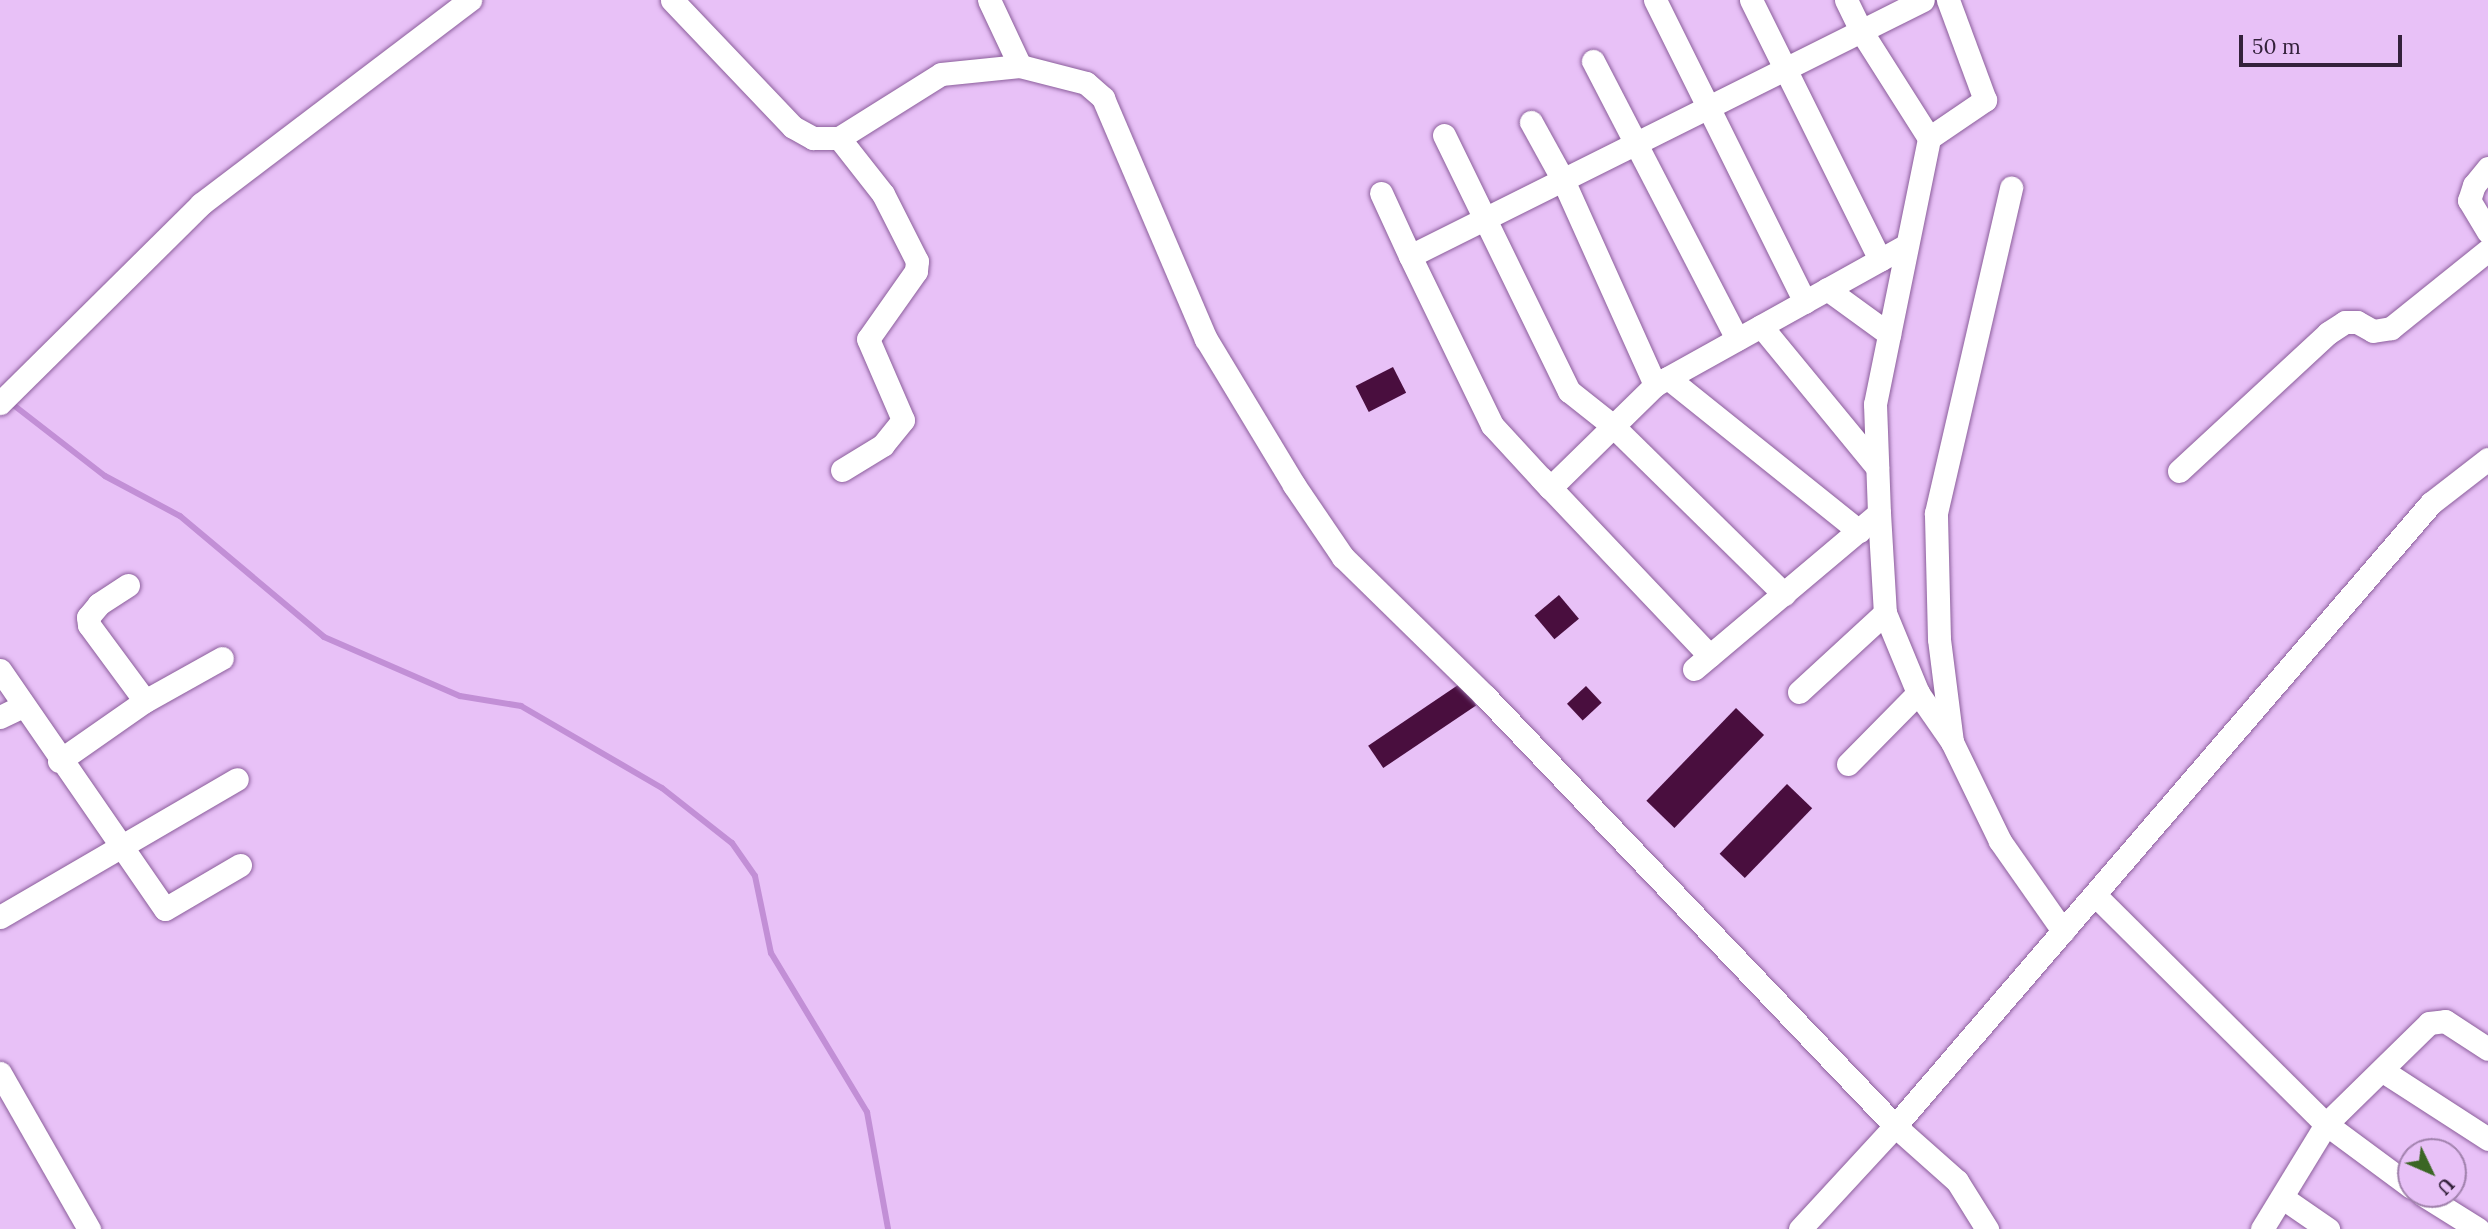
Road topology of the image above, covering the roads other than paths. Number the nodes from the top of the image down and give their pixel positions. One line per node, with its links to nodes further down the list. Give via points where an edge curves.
1 (470, 0): 35 (street, via 201,204)
2 (672, 0): 16 (street, via 793,127 813,138)
3 (989, 0): 11 (street)
4 (1655, 0): 13 (street)
5 (1751, 0): 12 (street)
6 (1846, 0): 9 (street)
7 (1923, 0): 9 (street)
8 (1948, 0): 17 (street, via 1985,100)
9 (1861, 31): 12 (street); 17 (street)
10 (1593, 61): 18 (street)
11 (1020, 66): 16 (street, via 941,74); 68 (street, via 1086,83 1103,98 1206,339 1343,557 1485,696)
12 (1784, 69): 13 (street); 28 (street)
13 (1706, 108): 18 (street); 30 (street)
14 (1531, 122): 20 (street)
15 (1444, 135): 23 (street)
16 (839, 138): 40 (street, via 883,194 917,261 916,271 869,339 903,420 883,445)
17 (1929, 138): 25 (street)
18 (1634, 144): 20 (street); 33 (street)
19 (2488, 168): 24 (street, via 2469,200)
20 (1563, 180): 23 (street); 34 (street)
21 (2011, 188): 55 (street, via 1936,513 1938,639)
22 (1381, 193): 27 (street)
23 (1483, 219): 27 (street); 36 (street, via 1569,391)
24 (2488, 232)
25 (1907, 245): 28 (street); 32 (street)
26 (2488, 250): 41 (street, via 2392,328 2373,331 2357,322 2345,322 2328,333)
27 (1410, 256): 42 (street, via 1492,425)
28 (1880, 260): 29 (street)
29 (1827, 289): 30 (street); 32 (street)
30 (1805, 302): 31 (street)
31 (1761, 326): 33 (street); 39 (street)
32 (1889, 334): 39 (street, via 1875,404)
33 (1737, 340): 34 (street)
34 (1661, 382): 36 (street); 44 (street)
35 (0, 403)
36 (1613, 426): 42 (street); 46 (street)
37 (1514, 449): 42 (street)
38 (2488, 459): 61 (street, via 2431,503)
39 (1877, 467): 43 (street)
40 (842, 470)
41 (2179, 471)
42 (1550, 488): 46 (street, via 1702,663)
43 (1880, 513): 44 (street); 47 (street)
44 (1858, 531): 46 (street)
45 (128, 585): 52 (street, via 99,604 88,617 89,625)
46 (1784, 594)
47 (1885, 612): 50 (street); 51 (street)
48 (222, 658): 52 (street)
49 (0, 670): 53 (street)
50 (1799, 692)
51 (1918, 693): 55 (street); 57 (street)
52 (145, 701): 56 (street)
53 (23, 706): 54 (street); 56 (street)
54 (0, 717)
55 (1952, 742): 63 (street, via 2000,841)
56 (59, 761): 59 (street)
57 (1848, 764)
58 (237, 779): 59 (street)
59 (124, 846): 60 (street, via 165,909); 62 (street)
60 (240, 866)
61 (2095, 895): 63 (street); 67 (street)
62 (0, 918)
63 (2063, 931): 68 (street)
64 (2488, 1049): 65 (street, via 2436,1020)
65 (2383, 1071): 67 (street); 69 (street)
66 (0, 1073): 73 (street)
67 (2326, 1124): 70 (street); 71 (street)
68 (1895, 1126): 74 (street); 75 (street, via 1957,1181)
69 (2488, 1139)
70 (2397, 1177)
71 (2283, 1198): 76 (street); 77 (street)
72 (2444, 1208): 78 (street)
73 (89, 1229)
74 (1800, 1229)
75 (1987, 1229)
76 (2262, 1229)
77 (2328, 1229)
78 (2478, 1229)

